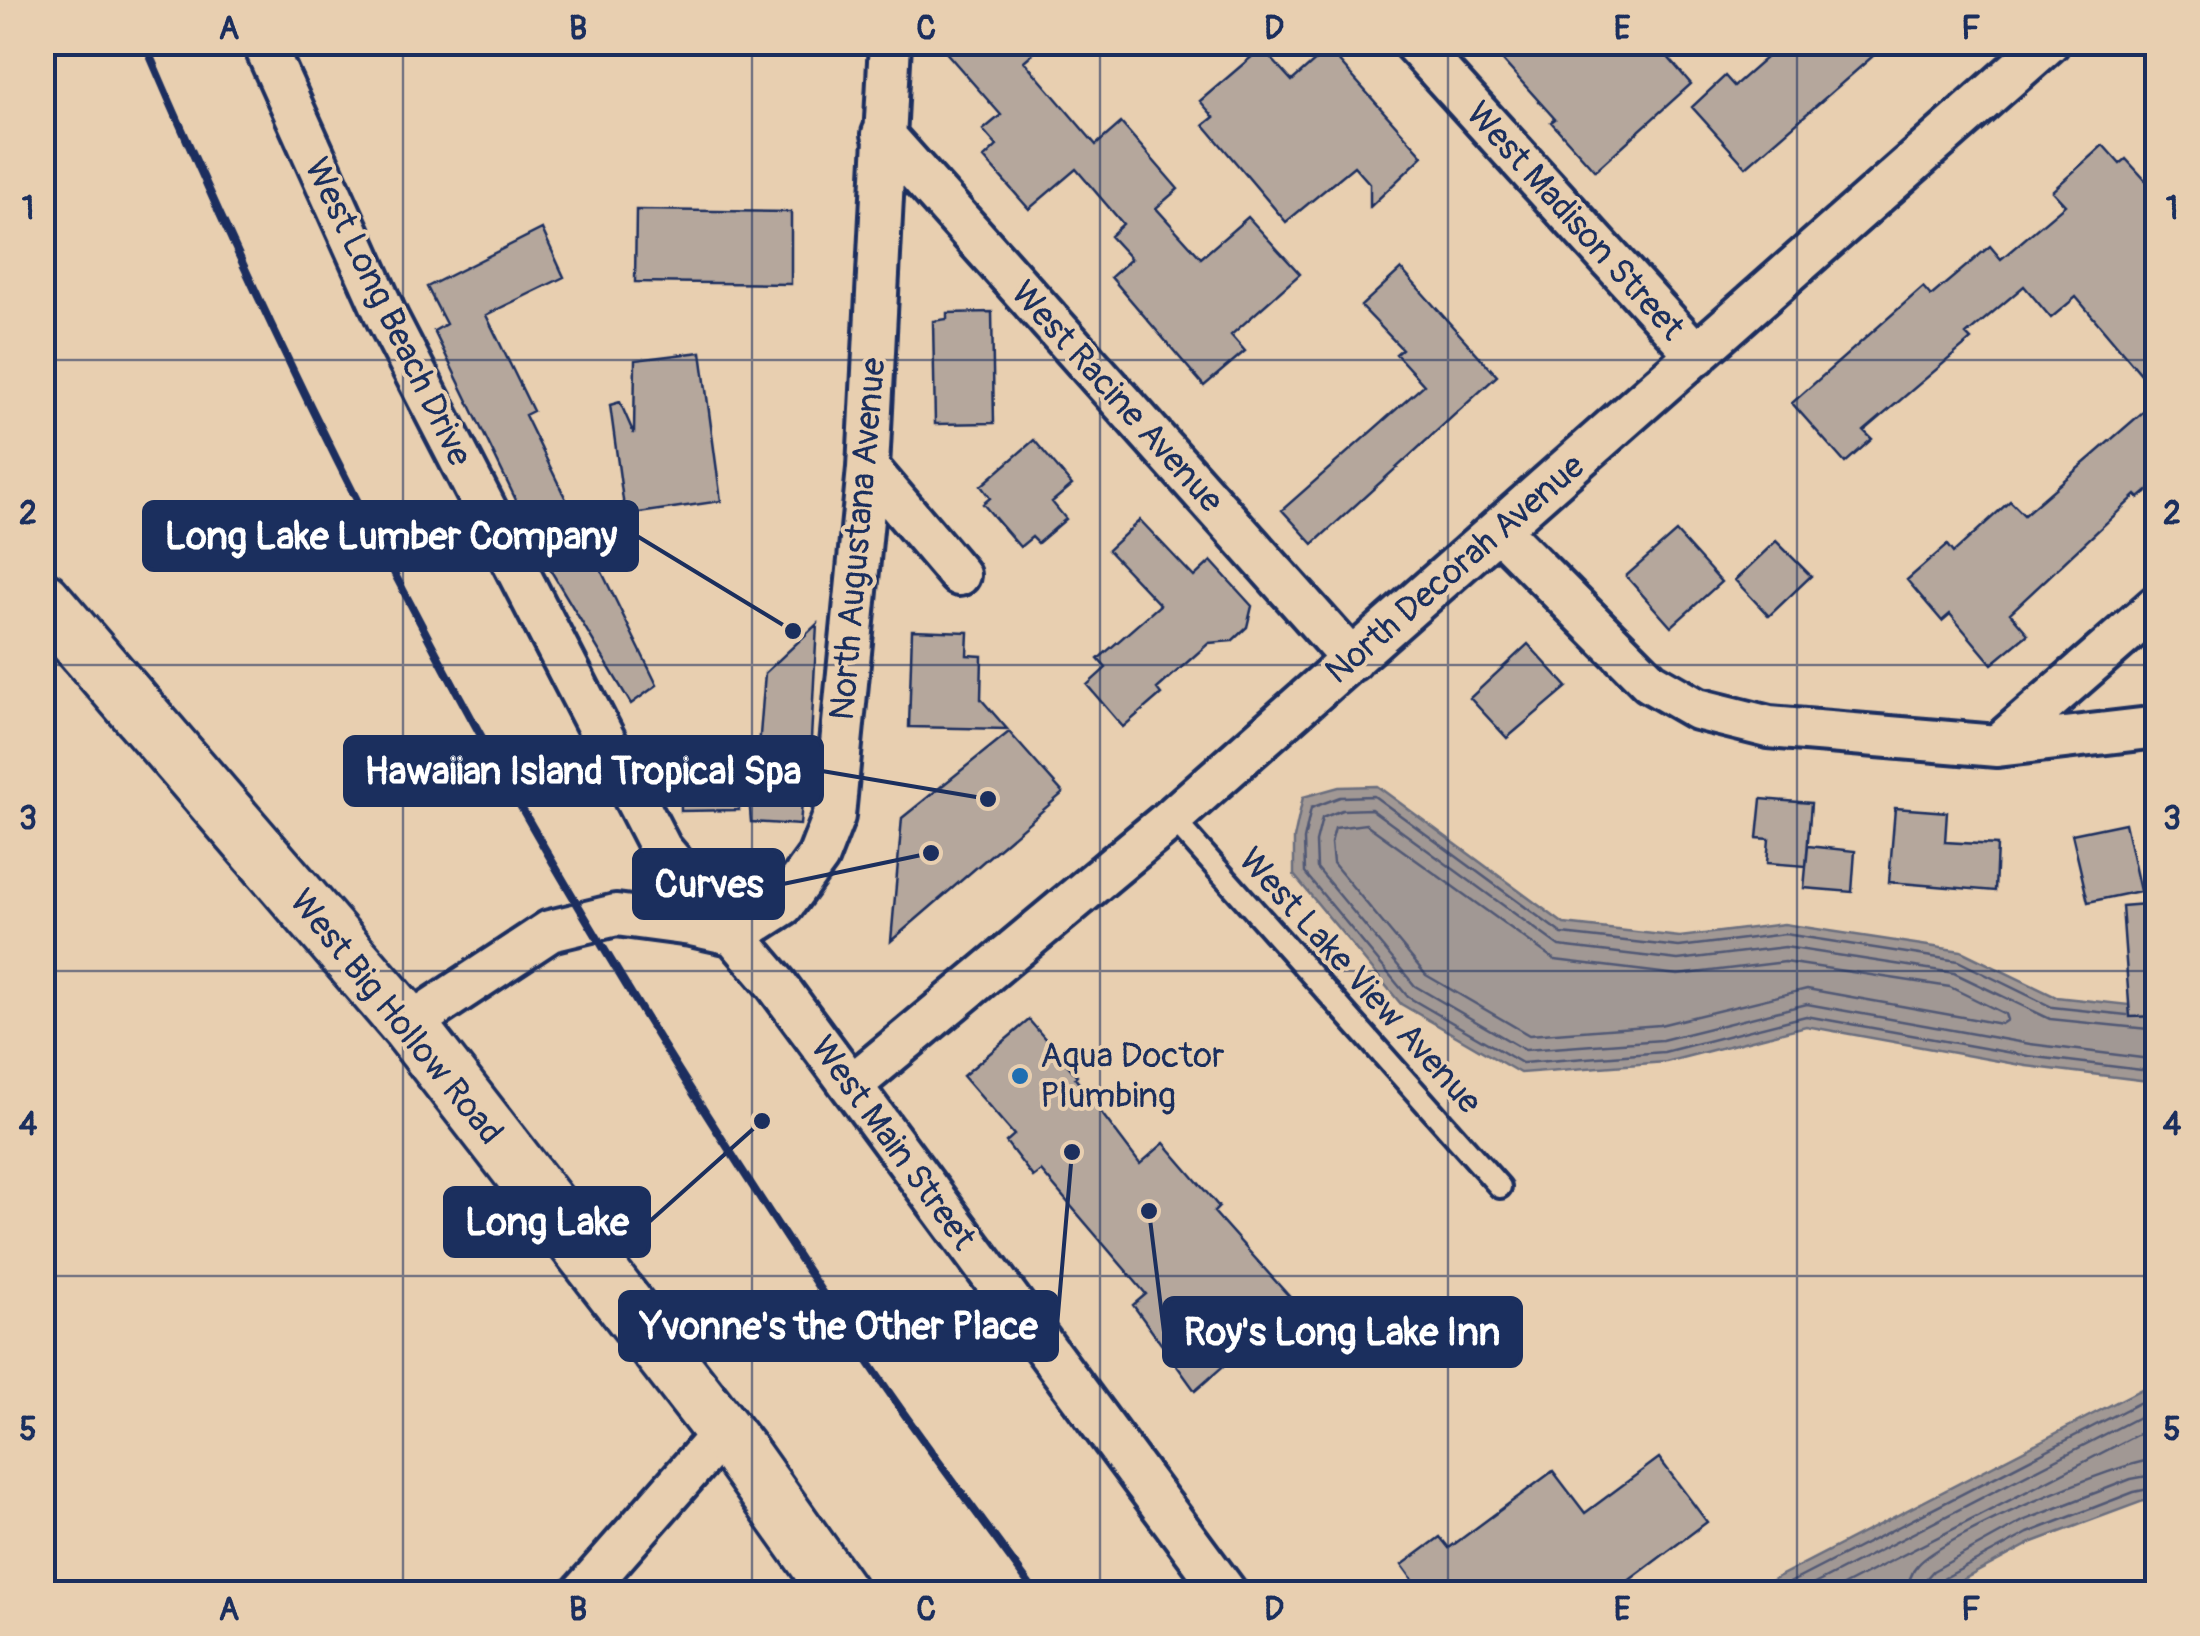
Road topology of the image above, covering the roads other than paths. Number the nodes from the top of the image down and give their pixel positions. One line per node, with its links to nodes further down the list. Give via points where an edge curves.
1 (263, 42): 16 (street, West Long Beach Drive, via 386,318 661,849)
2 (890, 42): 5 (street, North Augustana Avenue)
3 (1413, 42): 6 (street, West Madison Street)
4 (2049, 42): 6 (street, North Decorah Avenue)
5 (884, 134): 7 (street, North Augustana Avenue); 12 (street, West Racine Avenue)
6 (1697, 355): 8 (street, North Decorah Avenue)
7 (868, 468): 9 (street); 16 (street, North Augustana Avenue, via 834,816 818,858 783,906)
8 (1500, 531): 12 (street, North Decorah Avenue); 14 (street, via 1650,682 1697,709 1769,727)
9 (959, 575)
10 (42, 599): 17 (main road, West Big Hollow Road)
11 (2158, 605): 14 (street)
12 (1352, 660): 15 (street, North Decorah Avenue)
13 (2158, 727): 14 (street)
14 (1997, 746)
15 (1172, 818): 18 (street, North Decorah Avenue); 19 (lane, West Lake View Avenue)
16 (736, 936): 17 (street, via 616,915 550,930); 18 (street, West Main Street)
17 (408, 1024): 20 (main road, West Big Hollow Road)
18 (852, 1085): 23 (street, West Main Street)
19 (1500, 1187)
20 (722, 1432): 21 (street); 22 (main road, West Big Hollow Road)
21 (581, 1594)
22 (840, 1594)
23 (1227, 1594)

